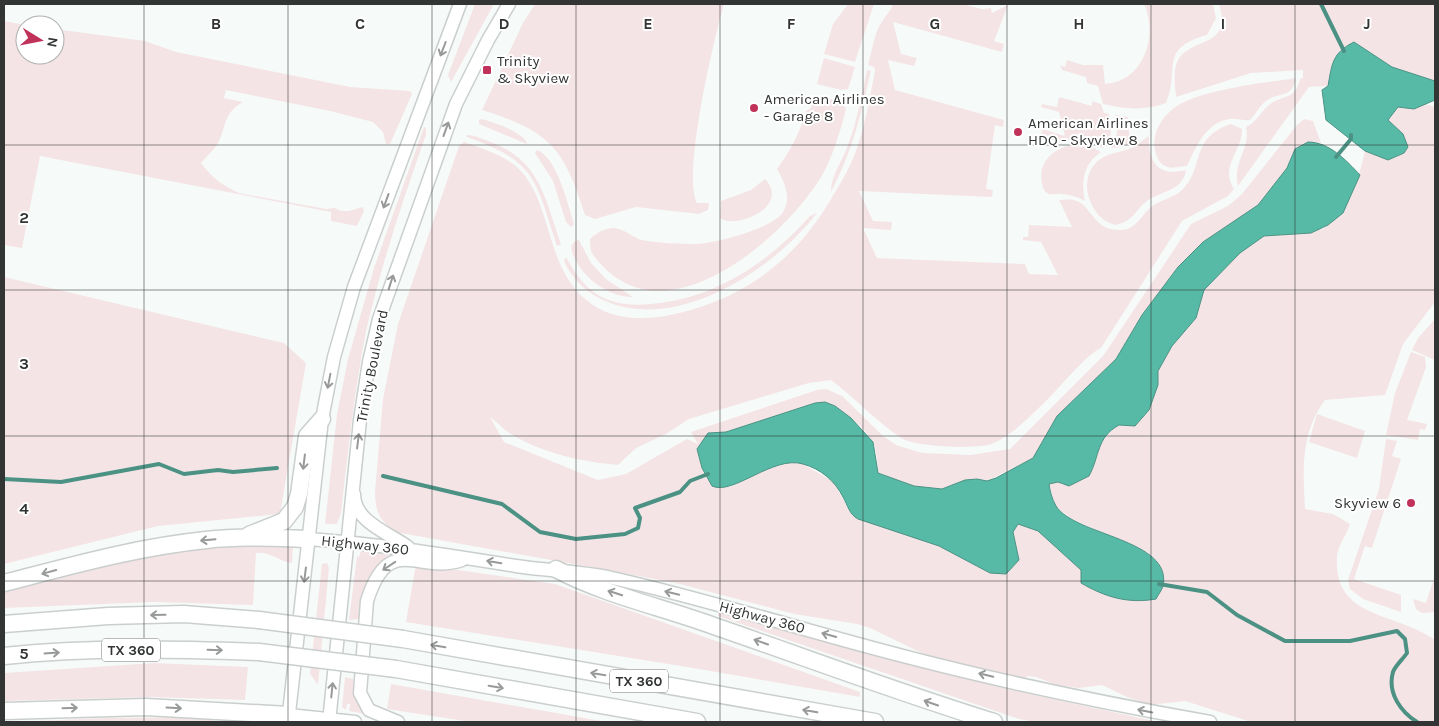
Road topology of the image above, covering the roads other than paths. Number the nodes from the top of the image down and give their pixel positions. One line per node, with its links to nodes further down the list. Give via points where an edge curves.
1 (460, 4): 3 (main road, one-way to 3, via 354,287 334,357)
2 (509, 4): 4 (main road, Trinity Boulevard, one-way to 2, via 369,362 394,273 461,91)
3 (322, 419): 5 (highway, one-way to 5, via 307,436 300,494 295,507 284,521); 6 (main road)
4 (354, 477): 7 (main road, Trinity Boulevard); 8 (main road, via 354,500 359,512 381,532)
5 (243, 537): 6 (highway); 11 (highway, one-way to 11, via 164,545)
6 (309, 539): 7 (main road, Highway 360); 16 (main road, one-way to 16)
7 (346, 542): 8 (main road, Highway 360); 17 (main road, Trinity Boulevard, one-way to 7)
8 (410, 549): 9 (main road, Highway 360)
9 (470, 558): 10 (main road, Highway 360, one-way to 9); 20 (main road, one-way to 20, via 445,563 401,558 383,570 371,589 367,601 360,693 369,710)
10 (556, 569): 23 (highway, one-way to 10, via 932,704 577,580); 24 (main road, Highway 360, one-way to 10, via 1141,710 907,657 612,578)
11 (4, 583)
12 (4, 624): 22 (highway, TX 360, one-way to 12, bridge, via 404,640 259,620 184,614)
13 (4, 656): 21 (highway, TX 360, one-way to 21, bridge, via 97,650 259,652 396,669)
14 (203, 710): 15 (highway, one-way to 14, via 146,707); 16 (highway); 18 (highway)
15 (4, 711)
16 (289, 719): 17 (main road)
17 (329, 720): 19 (main road)
18 (252, 722)
19 (355, 722)
20 (398, 722)
21 (696, 722)
22 (875, 722)
23 (994, 722)
24 (1210, 722)

